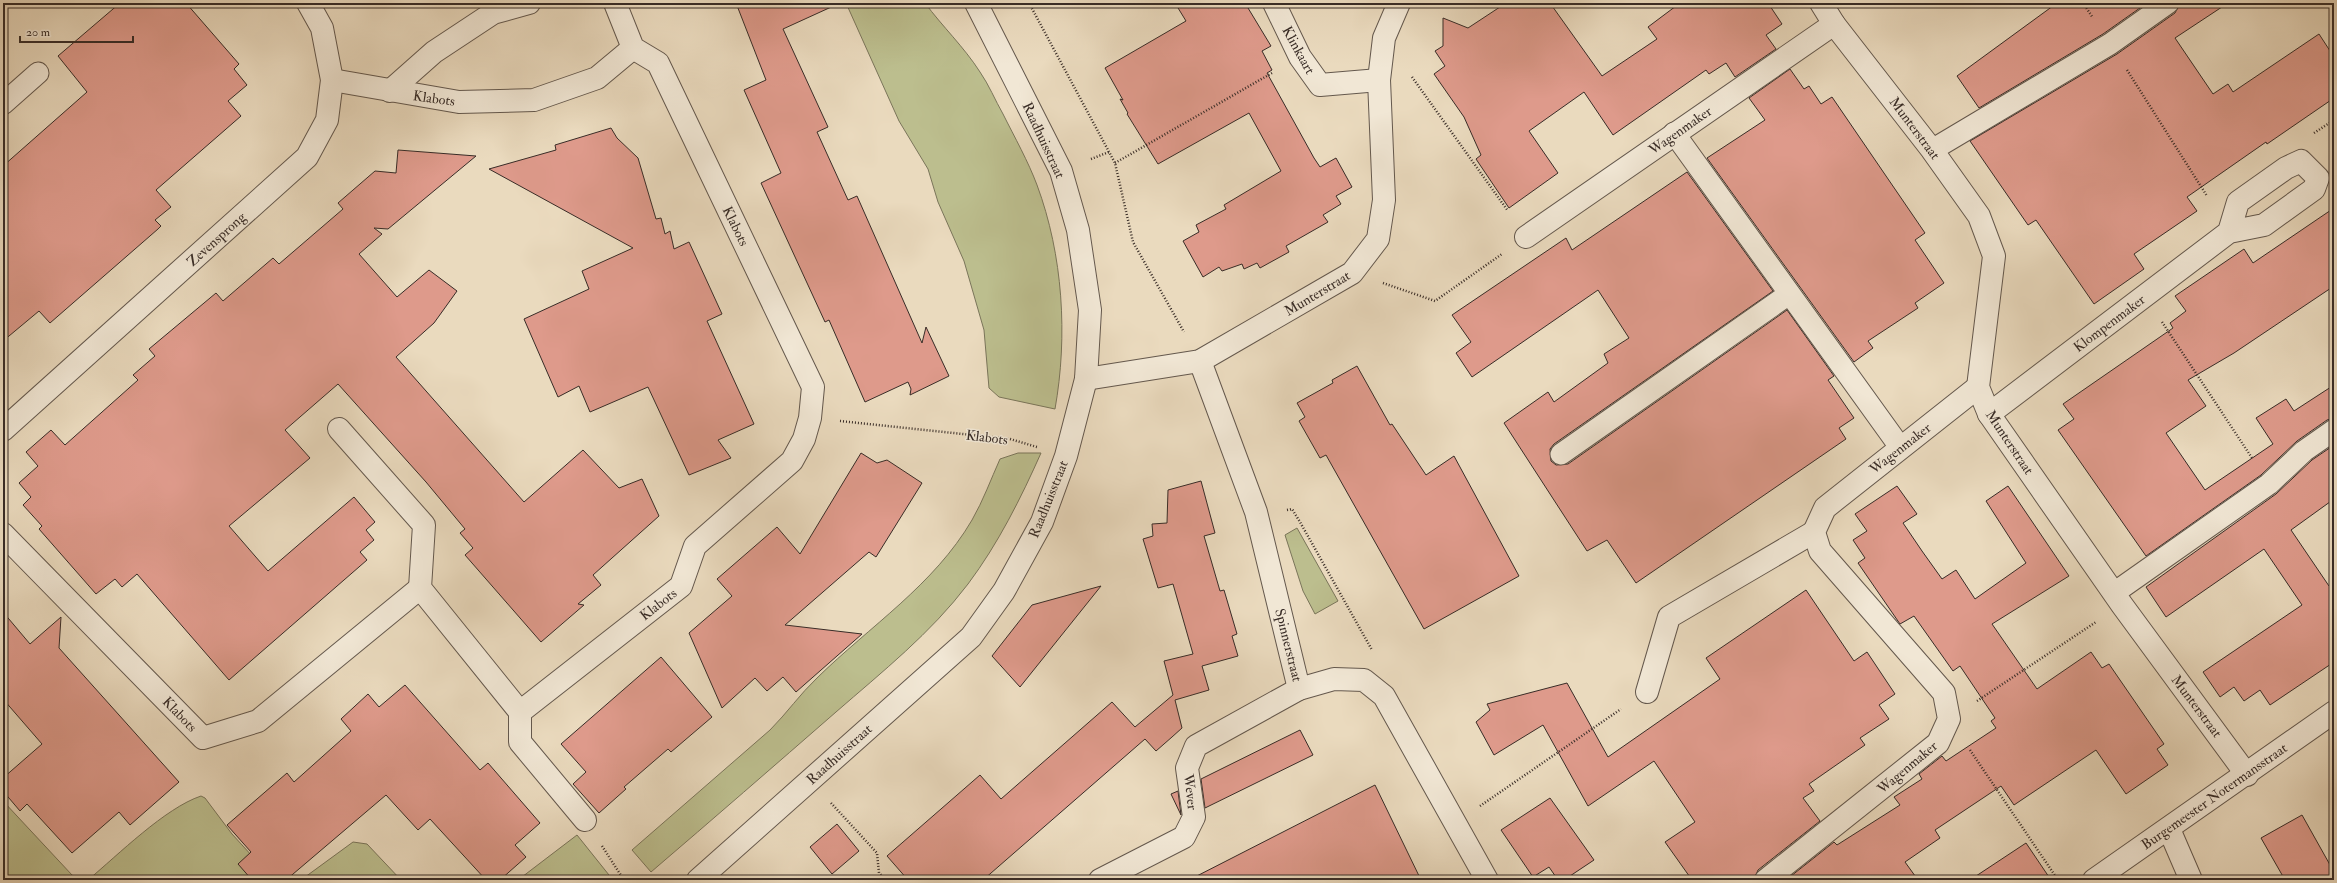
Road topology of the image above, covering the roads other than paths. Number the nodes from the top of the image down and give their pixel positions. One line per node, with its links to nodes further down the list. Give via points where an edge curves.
1 (308, 3): 12 (street, Zevensprong, via 322,28)
2 (529, 3): 14 (street, Klabots, via 493,13 434,52)
3 (615, 3): 10 (street)
4 (976, 3): 22 (street, Raadhuisstraat, via 1061,171 1068,193 1078,230 1090,310)
5 (1274, 3): 13 (street, Klinkaart, via 1300,57 1320,85)
6 (1399, 3): 13 (street, Munterstraat, via 1384,38)
7 (1821, 3): 9 (street, Munterstraat)
8 (2168, 3): 17 (lane, via 2110,44)
9 (1834, 24): 16 (street, Wagenmaker); 17 (street, Munterstraat)
10 (633, 48): 14 (street, Klabots, via 597,78 534,100 459,102); 36 (street, Klabots, via 658,63 813,387 810,418 804,439 792,461 695,546 681,586)
11 (38, 73): 15 (lane)
12 (332, 80): 14 (street, Klabots); 26 (street, Zevensprong, via 327,120 307,157)
13 (1379, 80): 21 (street, Munterstraat, via 1384,200 1378,239 1352,273)
14 (390, 91)
15 (3, 104)
16 (1674, 133): 19 (street, Wagenmaker); 20 (lane)
17 (1932, 150): 23 (street, Munterstraat, via 1979,216 1994,256)
18 (2229, 232): 24 (street, Klompenmaker)
19 (1526, 237)
20 (1789, 294): 28 (lane); 29 (lane)
21 (1200, 361): 22 (street, Munterstraat); 34 (street, Spinnerstraat, via 1256,512)
22 (1086, 379): 41 (street, Raadhuisstraat, via 1066,456 1042,522 1004,591 971,637)
23 (1978, 387): 24 (street, Munterstraat); 28 (street, Wagenmaker)
24 (1989, 414): 33 (street, Munterstraat)
25 (339, 429): 32 (street, via 424,525)
26 (3, 430)
27 (2334, 430): 33 (lane, via 2304,451 2269,484)
28 (1900, 447): 30 (street, Wagenmaker, via 1825,508)
29 (1561, 454)
30 (1814, 532): 35 (street, via 1669,616); 44 (street, Wagenmaker, via 1820,551 1944,693 1949,719 1938,743)
31 (3, 534): 32 (street, Klabots, via 203,738 258,721)
32 (420, 588): 36 (street)
33 (2118, 599): 38 (street, Munterstraat)
34 (1299, 689): 42 (street, Wever, via 1196,746 1187,768 1194,817 1184,837); 43 (street, Spinnerstraat, via 1334,679 1364,680 1384,696)
35 (1647, 692)
36 (520, 712): 39 (street, via 520,742)
37 (2334, 712): 38 (street, Burgemeester Notermansstraat)
38 (2247, 775): 40 (street, Burgemeester Notermansstraat)
39 (585, 820)
40 (2169, 829): 45 (street, Burgemeester Notermansstraat); 46 (street)
41 (698, 880)
42 (1100, 880)
43 (1487, 880)
44 (1766, 880)
45 (2094, 880)
46 (2191, 880)

